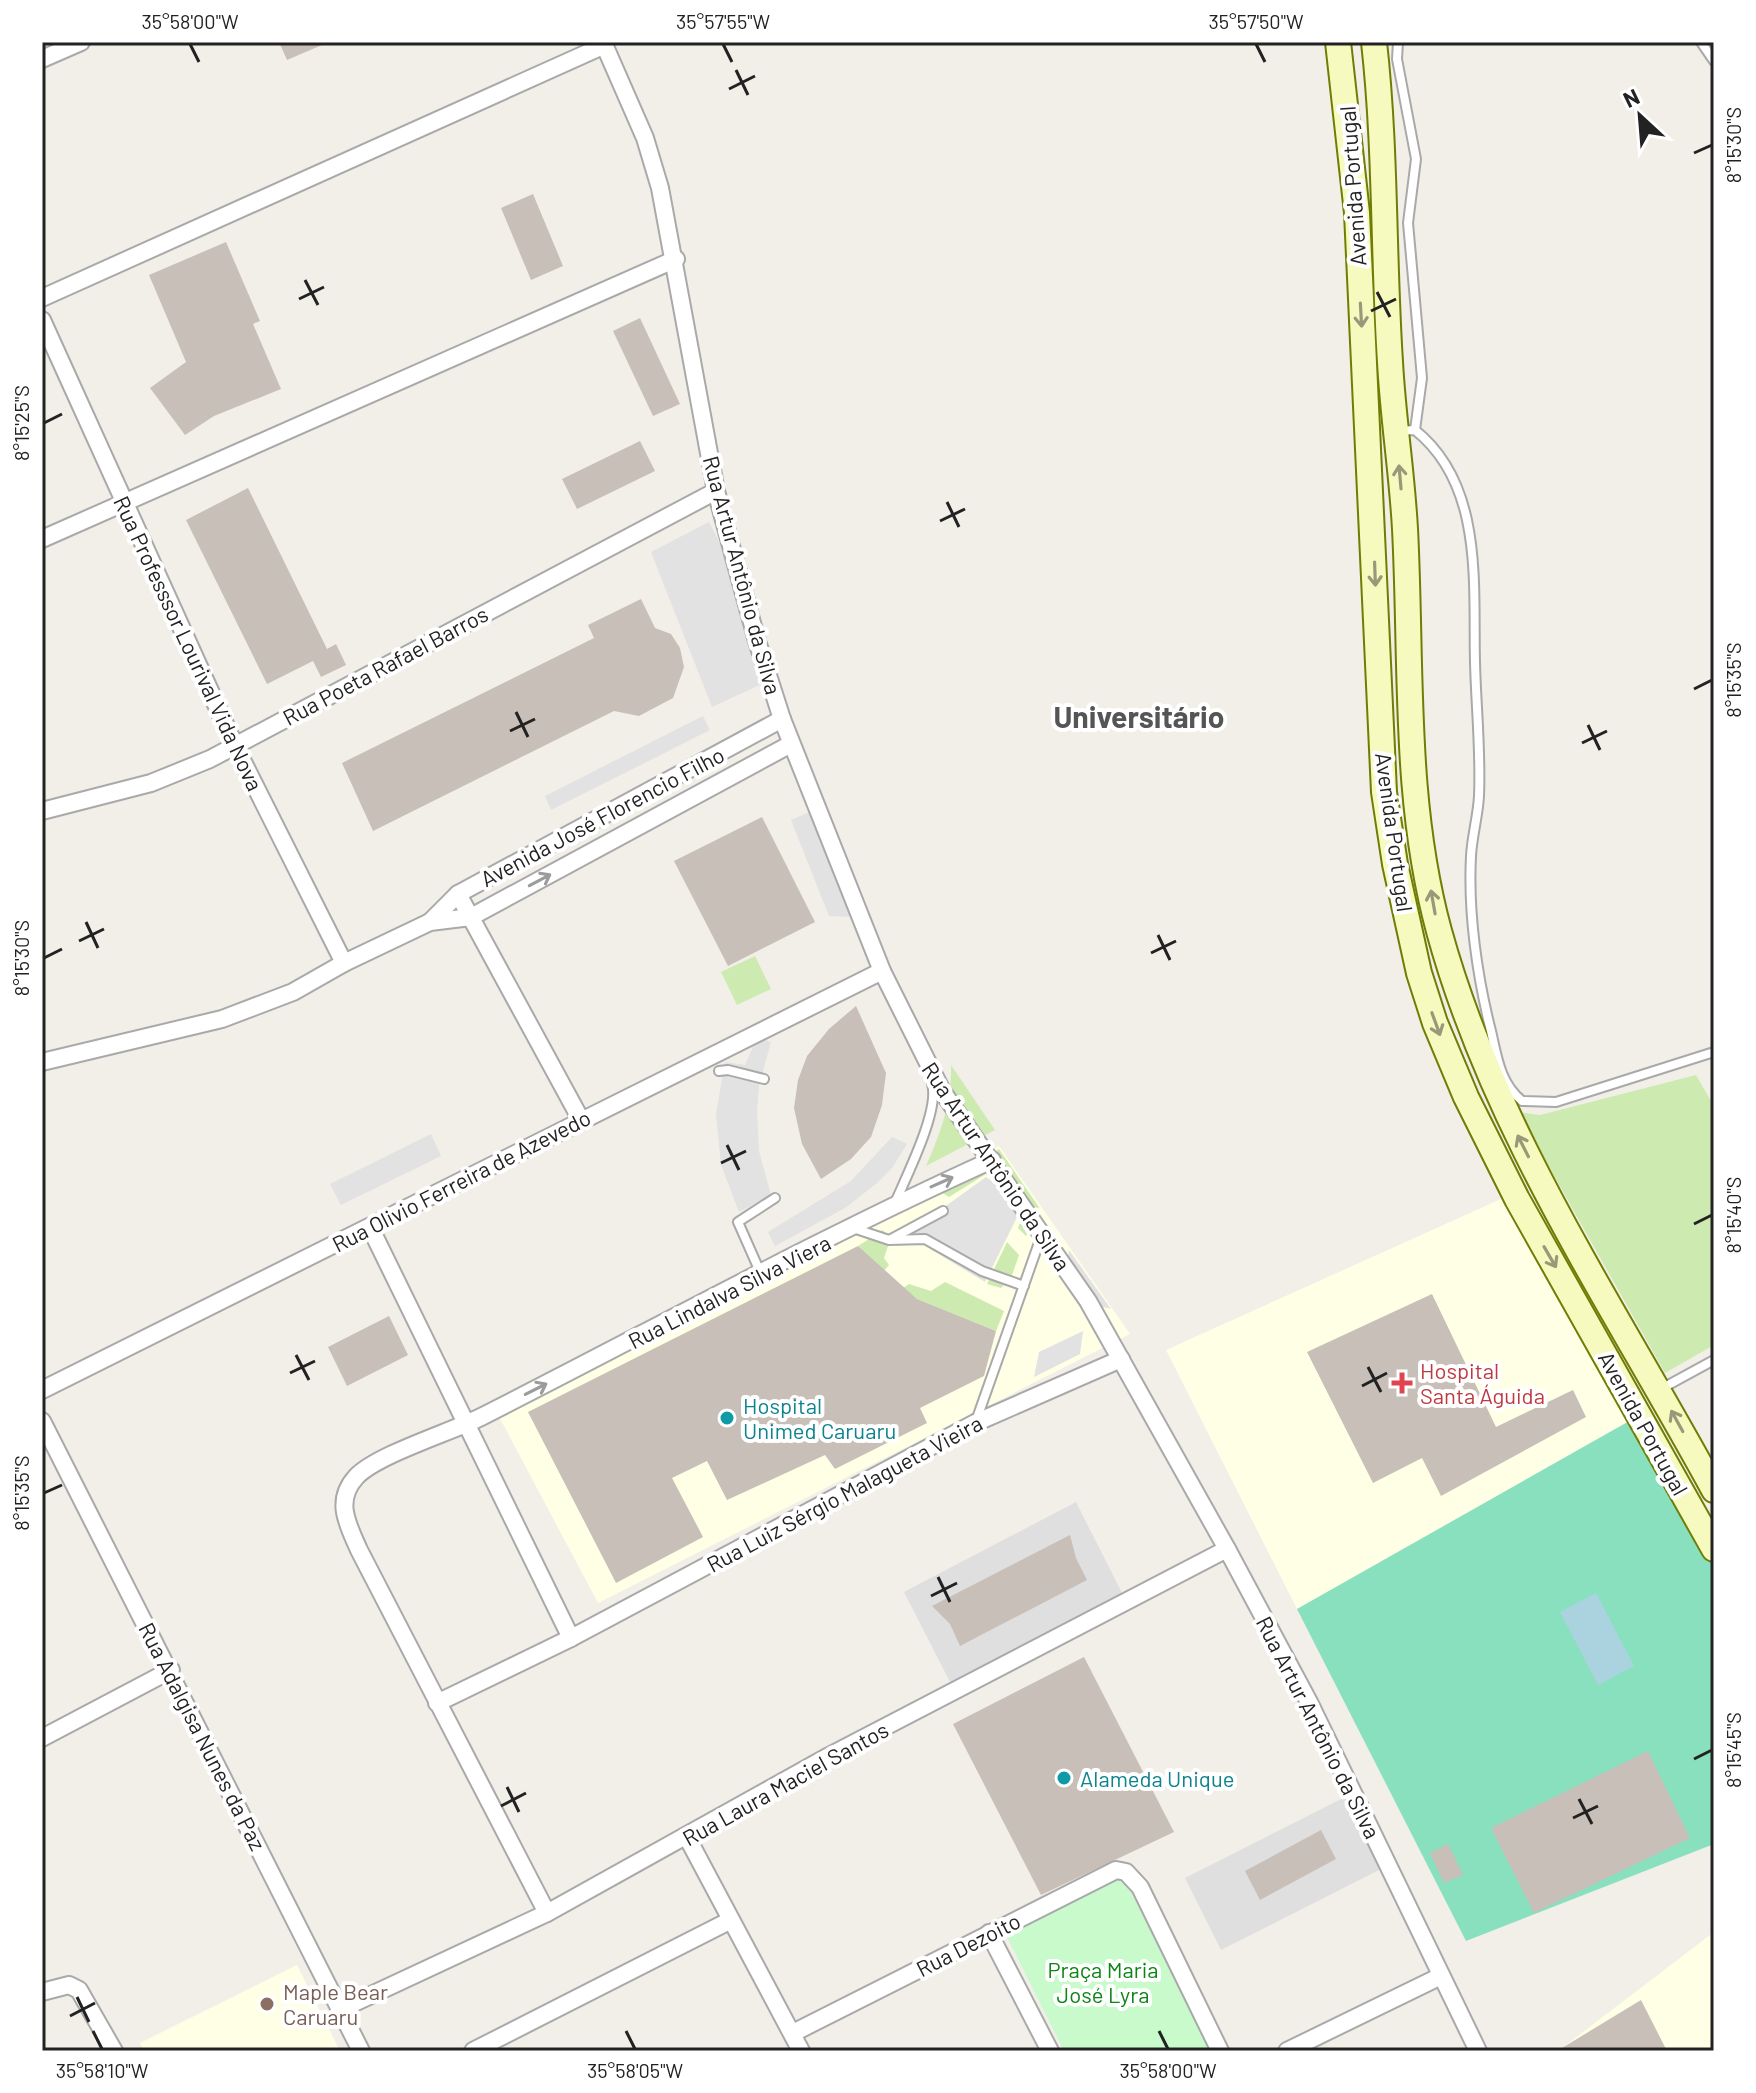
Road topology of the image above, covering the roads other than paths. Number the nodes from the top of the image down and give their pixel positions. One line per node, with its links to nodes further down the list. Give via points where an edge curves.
1 (81, 42): 7 (street)
2 (1338, 42): 26 (street, Avenida Portugal, one-way to 26, via 1357,213 1384,792)
3 (1374, 42): 12 (street, Avenida Portugal, via 1381,98 1390,361)
4 (1398, 42): 12 (lane, via 1416,159 1408,223 1422,378)
5 (1701, 42): 8 (lane)
6 (604, 44): 9 (street, Rua Artur Antônio da Silva, via 645,138); 10 (street)
7 (42, 59)
8 (1714, 61)
9 (676, 259): 13 (street, Rua Artur Antônio da Silva); 14 (street)
10 (42, 298)
11 (42, 320): 14 (street, Rua Professsor Lourival Vida Nova)
12 (1406, 430): 24 (street, Avenida Portugal, one-way to 12, via 1415,801 1408,706); 27 (lane, via 1428,440 1448,468 1463,501 1472,554 1479,796 1471,857 1474,913 1486,1010 1505,1082 1522,1101 1556,1102)
13 (716, 491): 16 (street, Rua Artur Antônio da Silva); 17 (street, Rua Poeta Rafael Barros)
14 (124, 502): 15 (street); 17 (street, Rua Professsor Lourival Vida Nova)
15 (42, 539)
16 (782, 719): 18 (street, Rua Artur Antônio da Silva); 20 (street, Avenida José Florencio Filho)
17 (234, 744): 19 (street, Rua Poeta Rafael Barros, via 151,783); 23 (street, Rua Professsor Lourival Vida Nova)
18 (791, 744): 21 (street, Avenida José Florencio Filho, one-way to 18); 25 (street, Rua Artur Antônio da Silva)
19 (42, 811)
20 (458, 894): 21 (street); 22 (street, Avenida José Florencio Filho)
21 (471, 917): 22 (street, Avenida José Florencio Filho); 32 (street)
22 (430, 922): 23 (street, Avenida José Florencio Filho)
23 (344, 963): 29 (street, Avenida José Florencio Filho, via 293,992 222,1019)
24 (1449, 966): 26 (street); 46 (street, Avenida Portugal, one-way to 24, via 1500,1100 1472,1038)
25 (882, 971): 28 (street, Rua Artur Antônio da Silva); 32 (street, Rua Olivio Ferreira de Azevedo)
26 (1419, 973): 52 (street, Avenida Portugal, one-way to 52, via 1492,1153)
27 (1714, 1052)
28 (922, 1057): 33 (street, Rua Artur Antônio da Silva); 35 (lane, via 934,1092)
29 (42, 1062)
30 (719, 1071): 31 (lane)
31 (764, 1079)
32 (580, 1118): 37 (street, Rua Olivio Ferreira de Azevedo)
33 (992, 1160): 35 (street, Rua Lindalva Silva Viera, one-way to 33); 39 (street, Rua Artur Antônio da Silva)
34 (775, 1198): 41 (lane, via 738,1222)
35 (894, 1205): 38 (street, Rua Lindalva Silva Viera)
36 (943, 1211): 40 (lane)
37 (370, 1227): 45 (street, Rua Olivio Ferreira de Azevedo); 49 (street)
38 (853, 1228): 40 (lane); 41 (street, Rua Lindalva Silva Viera)
39 (1042, 1233): 42 (lane); 43 (street, Rua Artur Antônio da Silva)
40 (889, 1240): 42 (lane, via 925,1239 982,1271)
41 (762, 1275): 49 (street, Rua Lindalva Silva Viera, one-way to 41)
42 (1024, 1286): 48 (lane)
43 (1121, 1359): 48 (street, Rua Luiz Sérgio Malagueta Vieira); 51 (street, Rua Artur Antônio da Silva)
44 (1714, 1360): 46 (lane)
45 (42, 1390)
46 (1658, 1390): 50 (street, Avenida Portugal, one-way to 46)
47 (42, 1421): 54 (street, Rua Adalgisa Nunes da Paz)
48 (975, 1423): 53 (street, Rua Luiz Sérgio Malagueta Vieira)
49 (466, 1424): 53 (street); 55 (street, Rua Lindalva Silva Viera, via 368,1467 346,1492 343,1509)
50 (1714, 1490)
51 (1227, 1549): 57 (street, Rua Laura Maciel Santos, via 829,1756); 61 (street, Rua Artur Antônio da Silva, via 1310,1704)
52 (1714, 1549)
53 (571, 1638): 55 (street, Rua Luiz Sérgio Malagueta Vieira)
54 (171, 1670): 56 (street); 63 (street, Rua Adalgisa Nunes da Paz)
55 (437, 1703): 58 (street, Rua Lindalva Silva Viera)
56 (42, 1738)
57 (687, 1837): 58 (street, Rua Laura Maciel Santos); 59 (street)
58 (547, 1913): 63 (street, Rua Laura Maciel Santos)
59 (731, 1920): 64 (street); 67 (street)
60 (989, 1933): 64 (street, Rua Dezoito); 69 (street); 70 (street, Rua Dezoito, via 1103,1874 1126,1872 1140,1887)
61 (1441, 1976): 71 (street); 72 (street, Rua Artur Antônio da Silva)
62 (42, 1992): 65 (street, via 69,1985 79,1990)
63 (339, 2010): 66 (street, Rua Adalgisa Nunes da Paz)
64 (793, 2033): 68 (street)
65 (114, 2051)
66 (361, 2051)
67 (473, 2051)
68 (801, 2051)
69 (1050, 2051)
70 (1220, 2051)
71 (1287, 2051)
72 (1478, 2051)

